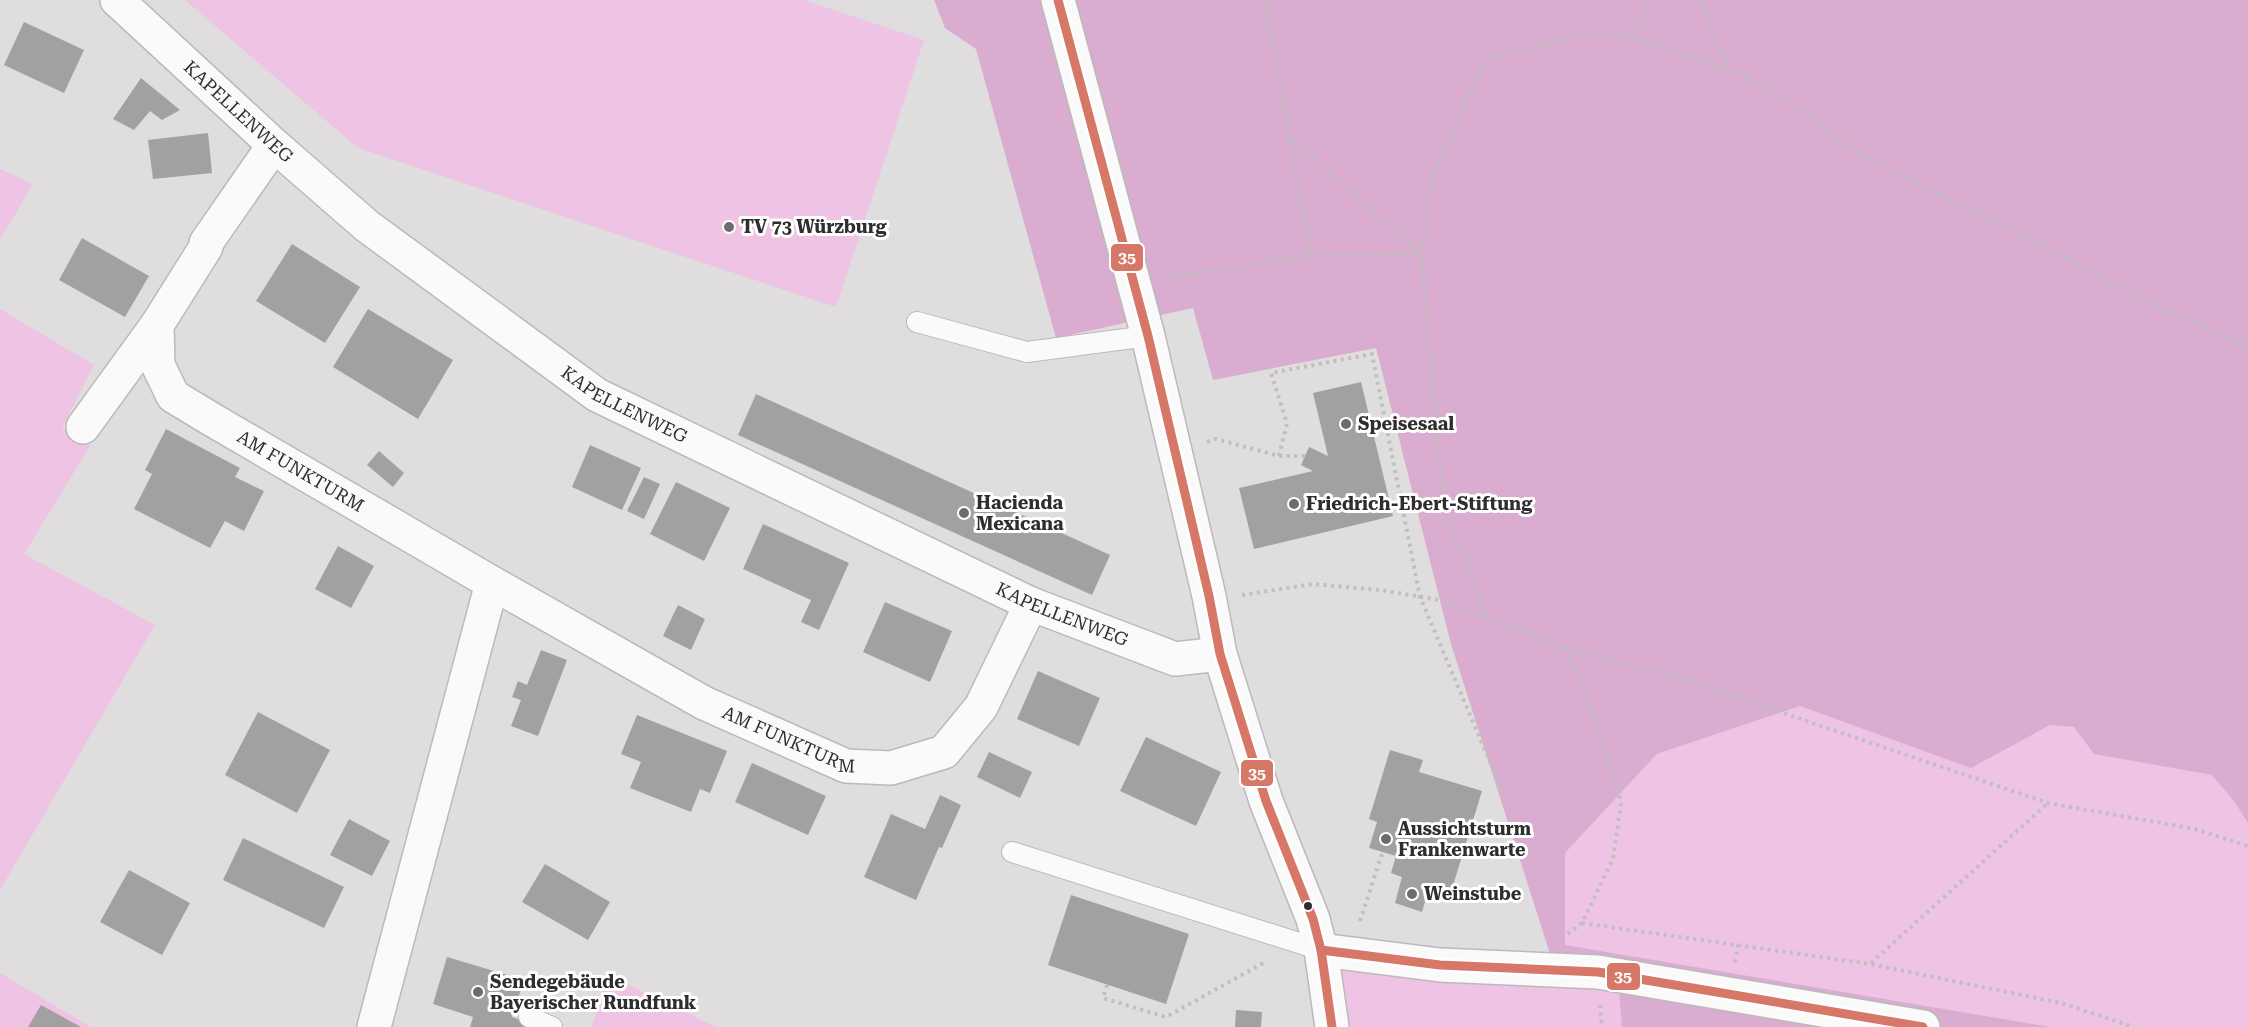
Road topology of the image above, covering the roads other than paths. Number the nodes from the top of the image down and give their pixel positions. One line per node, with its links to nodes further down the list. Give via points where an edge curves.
1 (117, 0): 3 (street, KAPELLENWEG)
2 (1058, 0): 6 (street)
3 (274, 146): 5 (street, via 206,243); 9 (street, KAPELLENWEG, via 367,226 597,395)
4 (917, 322): 6 (lane, via 1028,352)
5 (158, 325): 7 (street); 8 (street, AM FUNKTURM, via 158,365 173,396)
6 (1148, 336): 10 (street)
7 (83, 427)
8 (492, 583): 9 (street, AM FUNKTURM, via 704,703 846,766 891,768 944,752 981,707); 14 (street)
9 (1031, 604): 10 (street, KAPELLENWEG, via 1175,659)
10 (1220, 654): 12 (street, via 1266,801)
11 (1012, 852): 12 (lane)
12 (1323, 949): 16 (street); 17 (street, via 1440,964 1598,972)
13 (530, 1017): 15 (lane)
14 (374, 1027)
15 (552, 1027)
16 (1332, 1027)
17 (1923, 1027)

